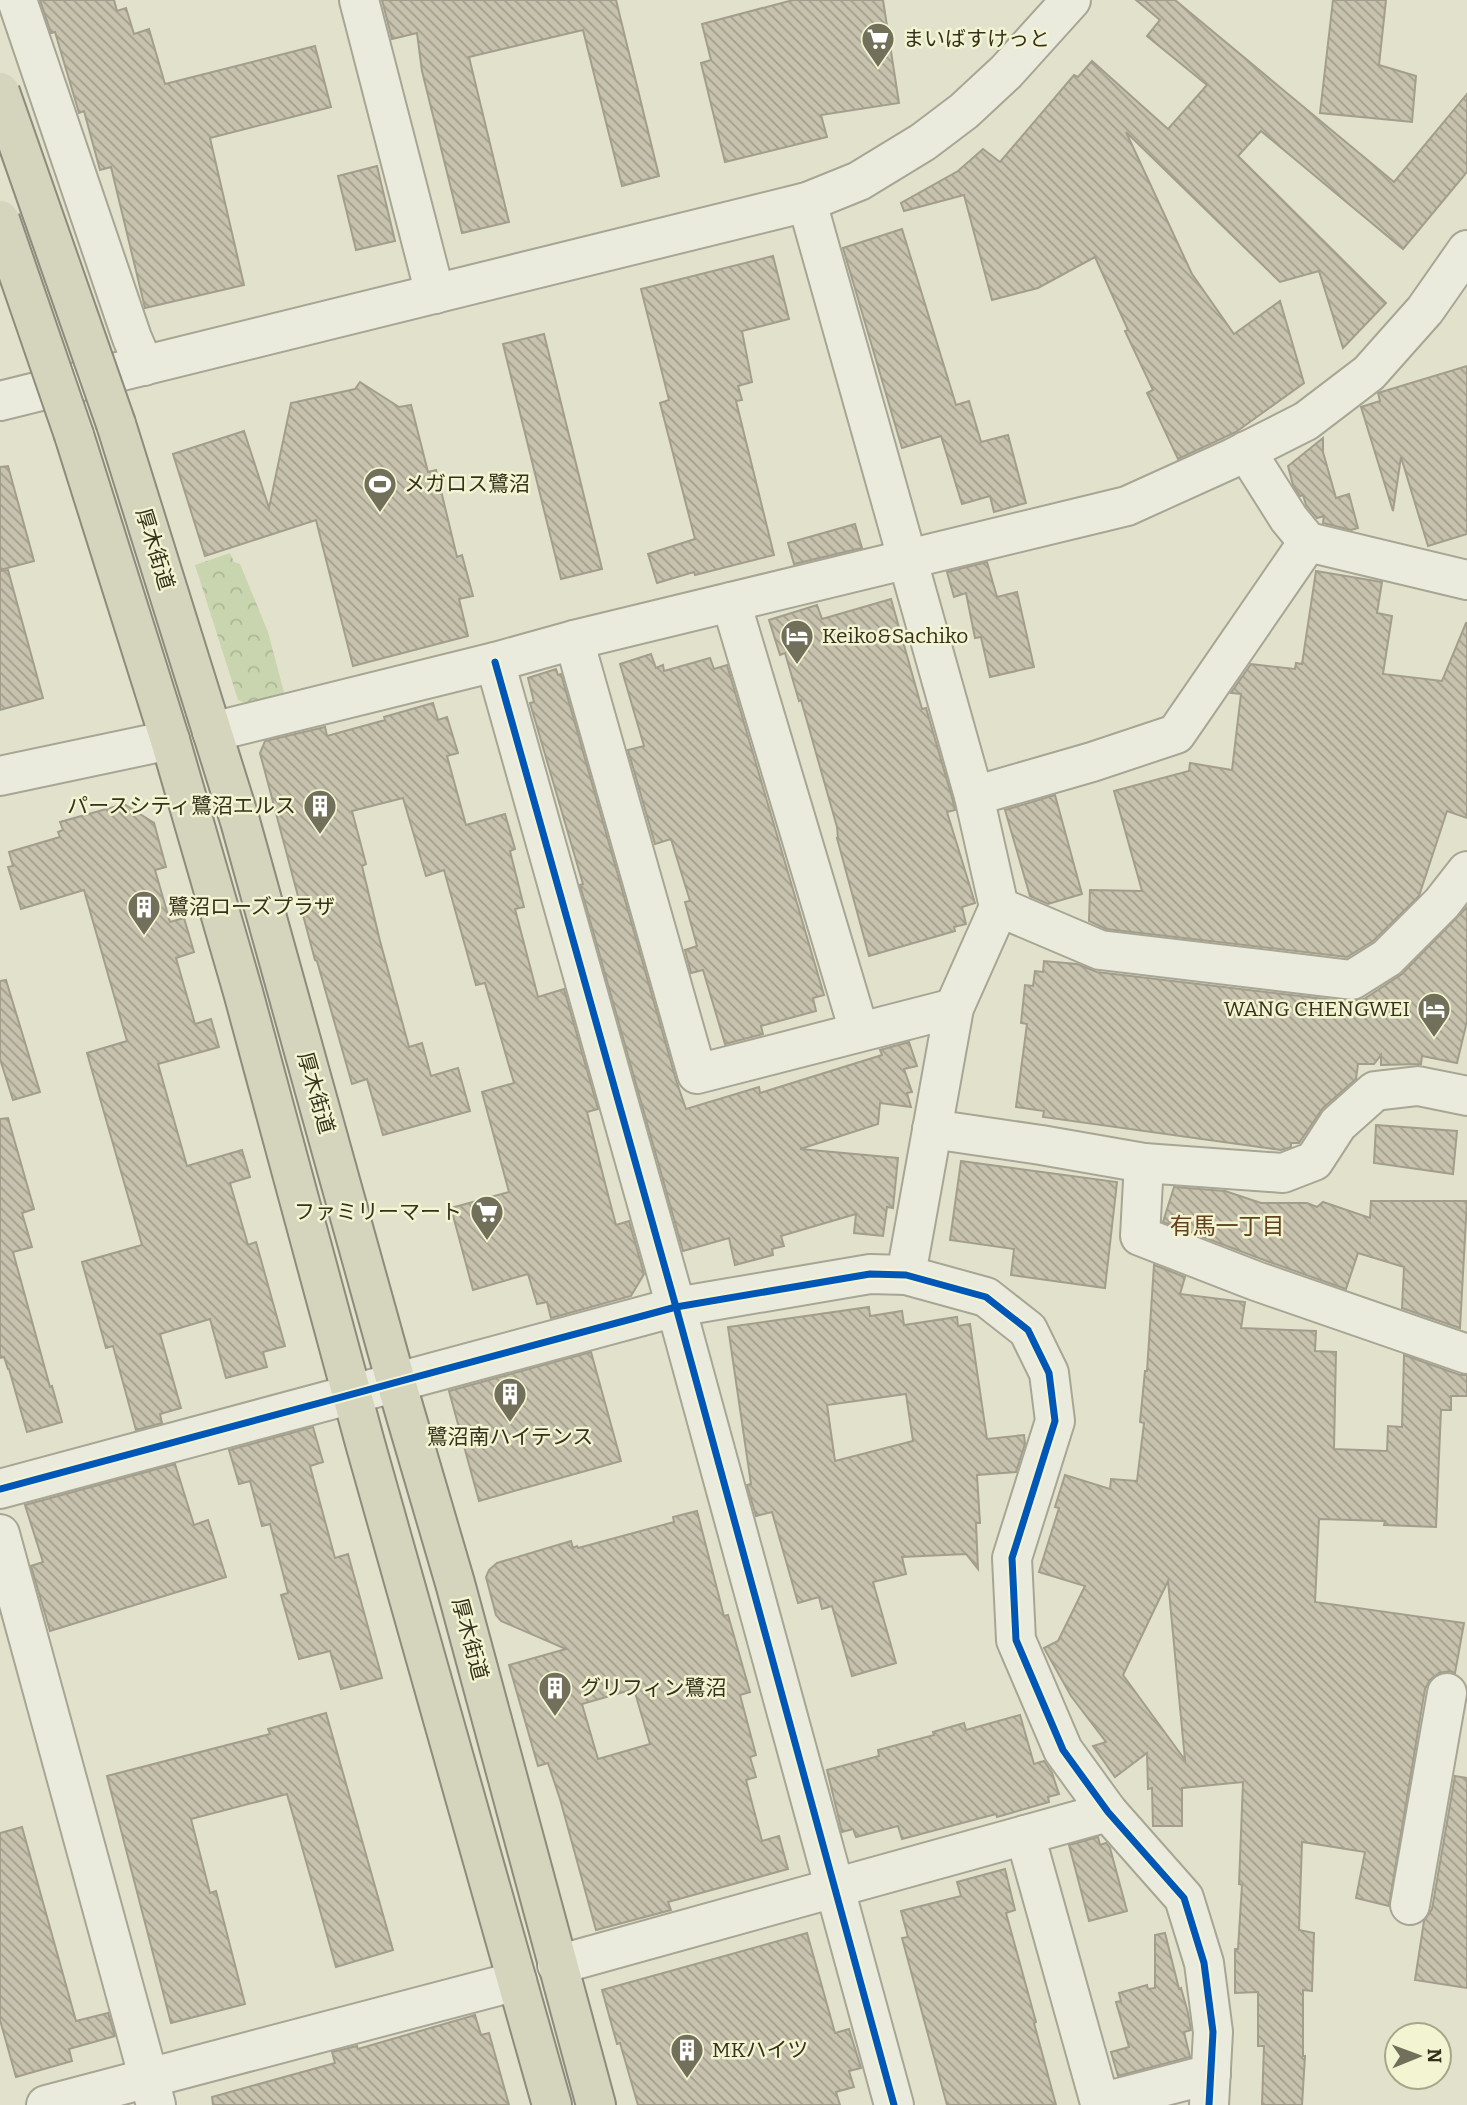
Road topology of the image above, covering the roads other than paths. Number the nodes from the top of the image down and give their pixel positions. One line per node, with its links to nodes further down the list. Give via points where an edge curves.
1 (17, 0): 10 (street)
2 (359, 0): 9 (street)
3 (1071, 0): 4 (street)
4 (1040, 14): 6 (street, via 1006,72 964,111 859,181)
5 (0, 92): 19 (highway, 厚木街道, bridge, via 116,424)
6 (807, 202): 9 (street); 14 (street)
7 (0, 220): 20 (highway, 厚木街道, bridge, via 74,435)
8 (1467, 250): 12 (street, via 1425,310 1369,373 1306,421)
9 (435, 293): 10 (street)
10 (144, 366): 11 (street)
11 (0, 401)
12 (1246, 452): 13 (street); 14 (street, via 1127,506)
13 (1308, 542): 15 (street); 22 (street, via 1176,734)
14 (908, 560): 16 (street); 22 (street)
15 (1467, 580)
16 (731, 602): 17 (street); 26 (street)
17 (574, 640): 18 (street); 26 (street, via 697,1074)
18 (495, 662): 19 (street); 31 (street)
19 (212, 732): 33 (highway, 厚木街道)
20 (170, 740): 21 (street); 34 (highway, 厚木街道)
21 (0, 776)
22 (974, 796): 24 (street)
23 (1467, 871): 24 (street, via 1387,958 1352,980 1100,950)
24 (999, 907): 25 (street)
25 (954, 1008): 26 (street); 28 (street)
26 (859, 1031)
27 (1467, 1096): 29 (street, via 1418,1086 1375,1091 1338,1124 1314,1161 1283,1173)
28 (932, 1129): 29 (street); 30 (street)
29 (1144, 1163): 32 (street, via 1140,1236)
30 (906, 1275): 31 (street, via 870,1274); 39 (street, via 986,1297 1028,1330 1049,1373 1055,1421 1012,1558 1016,1640 1063,1750)
31 (676, 1307): 33 (street); 41 (street)
32 (1467, 1354)
33 (396, 1382): 34 (street); 43 (highway, 厚木街道)
34 (351, 1394): 35 (street); 44 (highway, 厚木街道)
35 (0, 1489)
36 (0, 1534): 46 (street)
37 (1447, 1693): 38 (street)
38 (1451, 1760): 42 (street)
39 (1108, 1812): 40 (street); 45 (street, via 1184,1898 1204,1963 1213,2032)
40 (1025, 1835): 41 (street); 45 (street, via 1100,2102)
41 (833, 1888): 43 (street); 50 (street)
42 (1410, 1905)
43 (557, 1965): 49 (highway, 厚木街道)
44 (517, 1981): 46 (street); 48 (highway, 厚木街道)
45 (1210, 2090)
46 (153, 2091): 47 (street)
47 (46, 2105)
48 (552, 2105)
49 (596, 2105)
50 (894, 2105)

